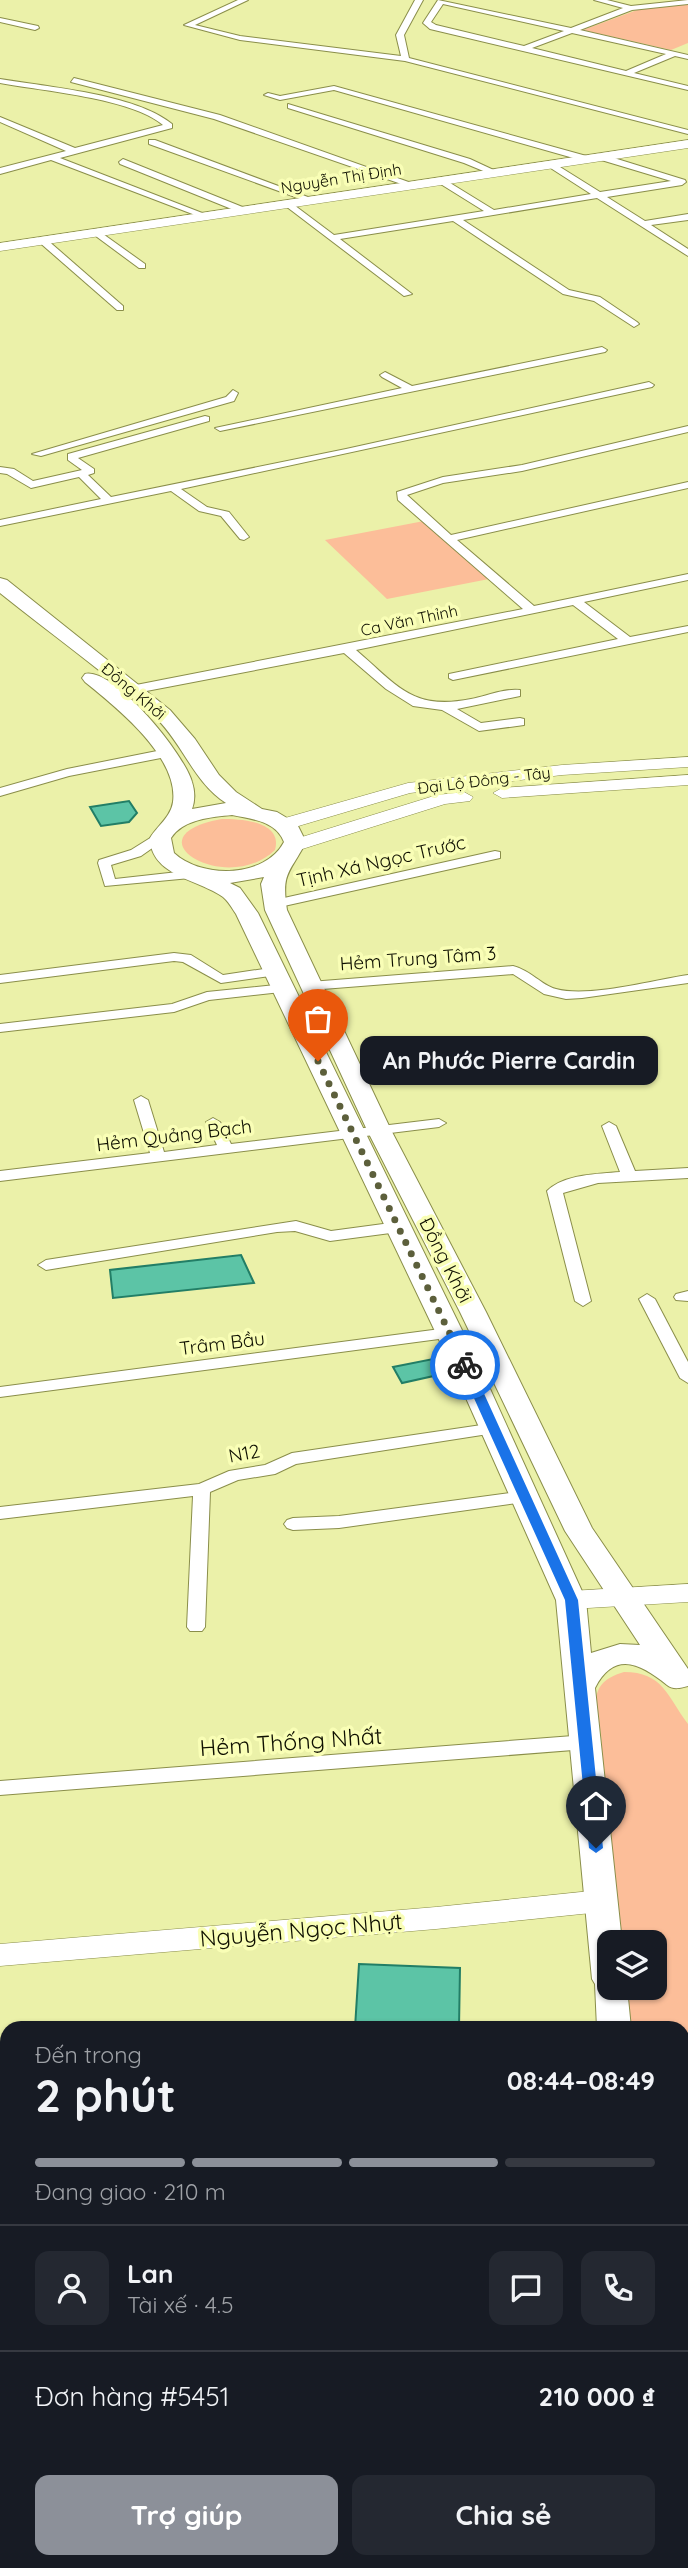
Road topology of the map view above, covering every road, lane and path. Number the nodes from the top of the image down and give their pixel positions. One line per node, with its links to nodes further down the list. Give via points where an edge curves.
1 (244, 0): 15 (street, via 188,25 240,38)
2 (419, 0): 15 (street, via 400,35)
3 (598, 0): 7 (street)
4 (441, 1): 10 (street); 12 (street, via 427,23 433,27)
5 (675, 1): 6 (street); 7 (street)
6 (688, 2)
7 (631, 8): 10 (street)
8 (0, 20): 9 (street)
9 (35, 28)
10 (570, 30): 12 (street); 13 (street)
11 (688, 47): 13 (street)
12 (524, 49): 16 (street)
13 (673, 54): 14 (street); 16 (street)
14 (688, 57)
15 (405, 59): 23 (street)
16 (627, 74): 19 (street)
17 (74, 80): 34 (street, via 217,117)
18 (0, 81): 26 (street, via 104,99 169,123)
19 (688, 88)
20 (268, 95): 28 (street, via 280,98 334,88)
21 (291, 106): 32 (street)
22 (0, 119): 26 (street)
23 (688, 132)
24 (152, 142): 36 (street)
25 (686, 145): 28 (main road, Nguyễn Thị Định)
26 (74, 151): 27 (street)
27 (51, 157): 31 (street); 40 (street)
28 (594, 158): 30 (main road, Nguyễn Thị Định); 35 (street, via 682,182)
29 (123, 162): 38 (street)
30 (552, 164): 32 (main road, Nguyễn Thị Định); 35 (street)
31 (0, 171)
32 (496, 173): 33 (main road, Nguyễn Thị Định)
33 (442, 181): 34 (main road, Nguyễn Thị Định); 39 (street)
34 (413, 185): 36 (main road, Nguyễn Thị Định)
35 (602, 196): 39 (street); 43 (street)
36 (312, 200): 37 (main road, Nguyễn Thị Định)
37 (287, 204): 38 (main road, Nguyễn Thị Định); 45 (street)
38 (242, 211): 40 (main road, Nguyễn Thị Định)
39 (493, 213): 42 (street)
40 (206, 216): 44 (main road, Nguyễn Thị Định)
41 (688, 217): 43 (street)
42 (456, 219): 45 (street); 52 (street, via 566,292 597,299)
43 (644, 224): 48 (street)
44 (96, 232): 46 (main road, Nguyễn Thị Định); 49 (street)
45 (332, 238): 50 (street)
46 (42, 240): 47 (main road, Nguyễn Thị Định); 51 (street)
47 (0, 247)
48 (688, 253)
49 (142, 266)
50 (407, 294)
51 (120, 308)
52 (634, 324)
53 (602, 350): 56 (street)
54 (385, 375): 56 (street)
55 (649, 385): 67 (street)
56 (413, 390): 60 (street)
57 (233, 393): 62 (street, via 230,399)
58 (205, 419): 65 (street, via 72,456 90,471)
59 (105, 422): 62 (street)
60 (220, 428)
61 (688, 429): 73 (street, via 401,494)
62 (119, 430): 63 (street)
63 (37, 454)
64 (0, 470): 65 (street, via 31,485)
65 (81, 473): 68 (street)
66 (688, 485): 73 (street)
67 (173, 488): 68 (street); 72 (street, via 203,509 225,514)
68 (108, 500): 69 (street)
69 (32, 515): 70 (street); 71 (street)
70 (0, 523)
71 (46, 524)
72 (244, 537)
73 (448, 539): 78 (street)
74 (688, 577): 76 (street, Ca Văn Thỉnh)
75 (0, 584): 83 (main road, Đồng Khởi)
76 (574, 600): 78 (street, Ca Văn Thỉnh); 80 (street)
77 (0, 606): 87 (main road, Đồng Khởi, via 114,695)
78 (531, 610): 81 (street, Ca Văn Thỉnh)
79 (688, 629): 80 (street)
80 (629, 642): 82 (street)
81 (347, 649): 83 (street, Ca Văn Thỉnh); 85 (street, via 405,697)
82 (453, 676)
83 (136, 690): 91 (main road, Đồng Khởi, via 188,743 211,779)
84 (516, 693): 85 (street)
85 (445, 707): 86 (street, via 479,726)
86 (520, 722)
87 (167, 753): 90 (street); 93 (main road, Đồng Khởi, via 184,799)
88 (688, 762): 92 (main road, Đại Lộ Đông - Tây, via 575,769 408,789)
89 (688, 780): 94 (main road, Đại Lộ Đông - Tây, via 443,799)
90 (0, 792)
91 (253, 811): 92 (main road); 93 (main road, via 211,811)
92 (285, 824): 94 (main road, via 294,834)
93 (168, 829): 96 (main road, Đồng Khởi, via 160,846 165,857); 96 (street, via 136,853 104,863 110,883)
94 (288, 855): 96 (main road, via 243,876); 97 (main road, Đồng Khởi, via 272,884)
95 (495, 855): 97 (street, Tịnh Xá Ngọc Trước)
96 (196, 874): 100 (main road, Đồng Khởi, via 232,893)
97 (275, 904): 100 (main road, Đồng Khởi)
98 (0, 979): 100 (street, via 174,957 186,958 221,979)
99 (688, 979): 100 (street, Hẻm Trung Tâm 3, via 572,995 548,992 525,972 513,970)
100 (290, 982): 101 (street, via 207,996 174,1008); 106 (main road, Đồng Khởi); 107 (main road, Đồng Khởi)
101 (0, 1028)
102 (141, 1100): 109 (street)
103 (213, 1122): 108 (street)
104 (439, 1123): 106 (street, Hẻm Quảng Bạch)
105 (609, 1126): 112 (street)
106 (379, 1130): 107 (street, Hẻm Quảng Bạch); 120 (main road, Đồng Khởi)
107 (352, 1133): 108 (street, Hẻm Quảng Bạch); 113 (main road, Đồng Khởi)
108 (226, 1149): 109 (street, Hẻm Quảng Bạch)
109 (158, 1155): 111 (street, Hẻm Quảng Bạch)
110 (688, 1173): 112 (street)
111 (0, 1176)
112 (630, 1177): 116 (street, via 555,1191)
113 (397, 1227): 114 (street, via 330,1236 296,1226 278,1227); 117 (main road, Đồng Khởi)
114 (46, 1265)
115 (646, 1299): 118 (street)
116 (583, 1301)
117 (448, 1333): 119 (street, Trâm Bầu); 121 (main road, Đồng Khởi)
118 (688, 1378)
119 (0, 1392)
120 (527, 1422): 121 (main road); 127 (main road, Đồng Khởi, via 579,1531)
121 (495, 1428): 122 (street, N12, via 292,1459 269,1471 235,1475); 123 (main road, Đồng Khởi)
122 (202, 1489): 124 (street, N12); 129 (street)
123 (525, 1497): 125 (street); 128 (main road, Đồng Khởi)
124 (0, 1513)
125 (293, 1524)
126 (688, 1593): 127 (main road)
127 (623, 1598): 128 (main road); 131 (main road, Đồng Khởi)
128 (571, 1600): 132 (main road, Đồng Khởi)
129 (196, 1627)
130 (618, 1655): 131 (main road, via 660,1662); 132 (main road, via 592,1666)
131 (683, 1685)
132 (581, 1686): 133 (main road, Đồng Khởi)
133 (586, 1742): 134 (street, Hẻm Thống Nhất); 135 (main road, Đồng Khởi)
134 (0, 1788)
135 (601, 1901): 136 (main road, Đồng Khởi); 137 (street, Nguyễn Ngọc Nhựt)
136 (604, 1930)
137 (0, 1955)
138 (611, 2000): 139 (main road)
139 (613, 2021)

